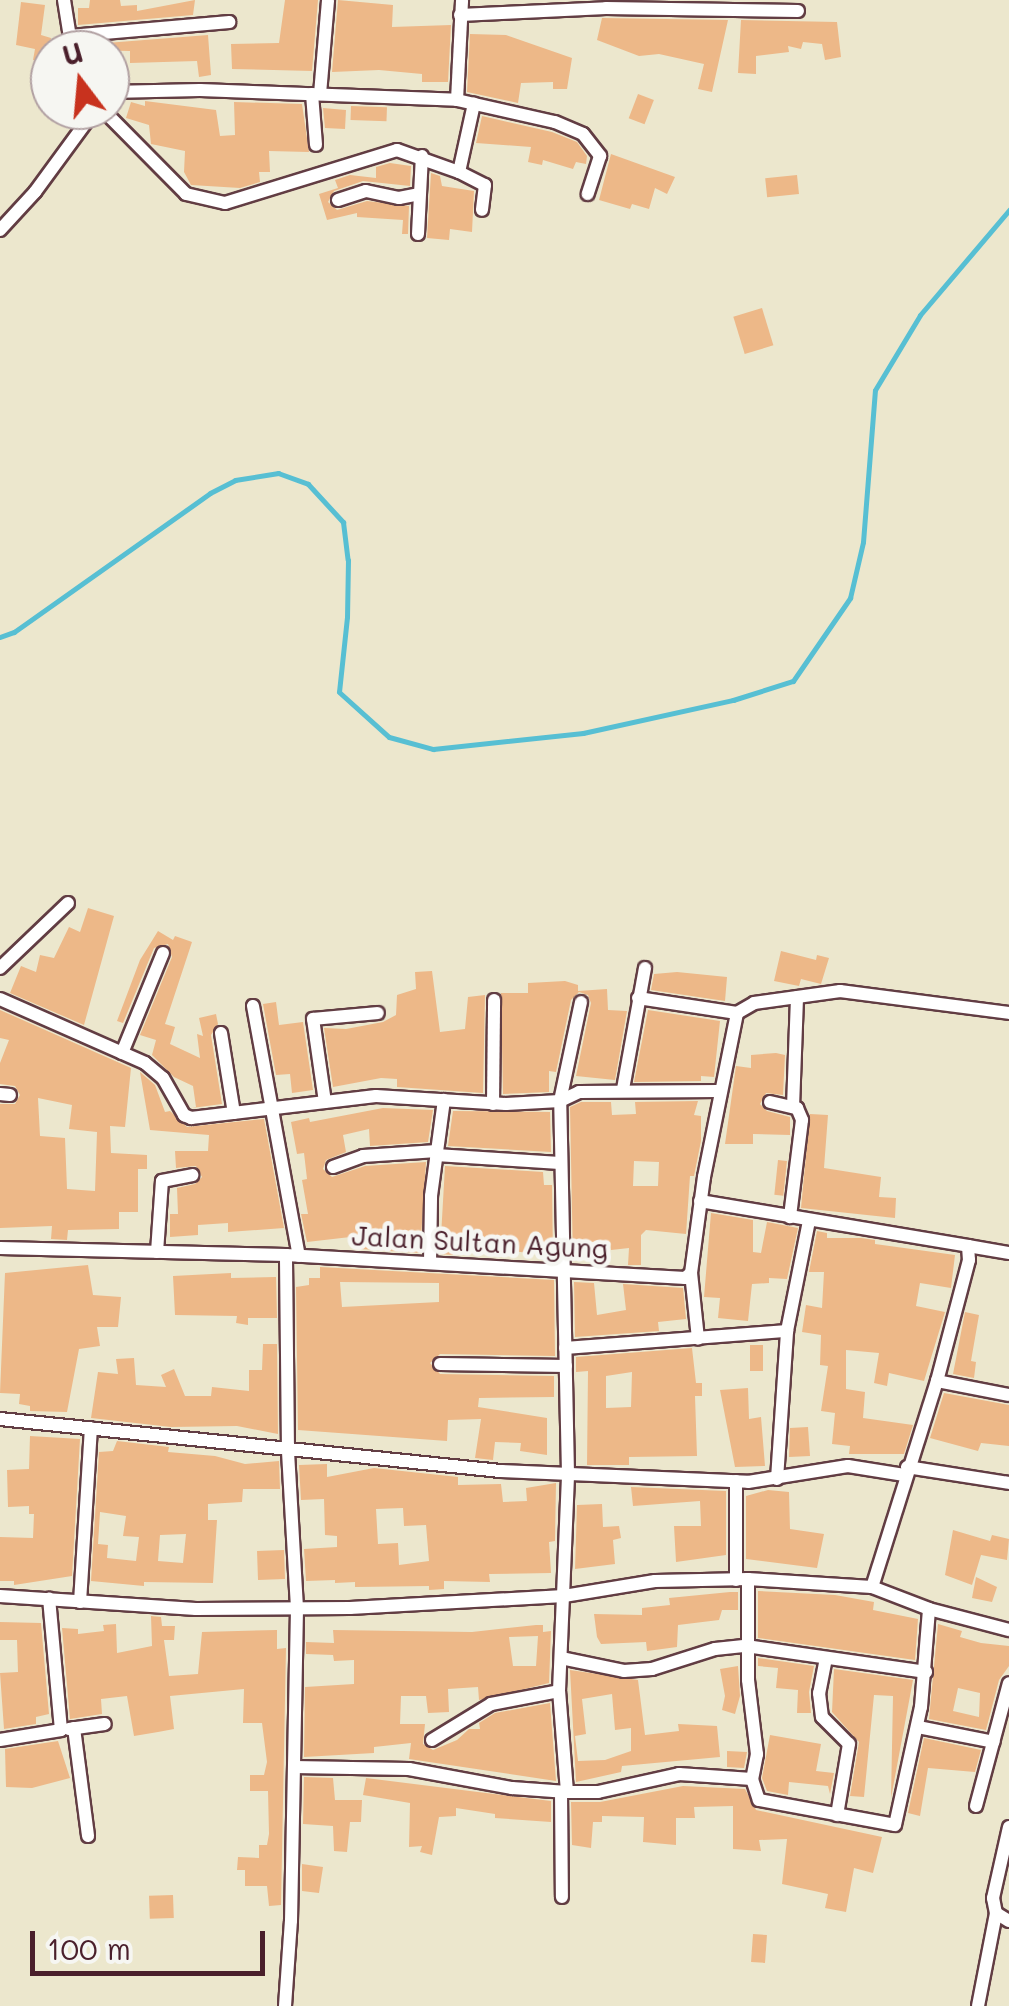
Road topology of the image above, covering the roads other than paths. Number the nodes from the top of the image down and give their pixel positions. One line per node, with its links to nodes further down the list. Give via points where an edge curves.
1 (64, 0): 7 (street)
2 (328, 0): 10 (street)
3 (550, 5): 4 (street); 5 (street)
4 (461, 7): 11 (street)
5 (798, 11)
6 (230, 22): 8 (street)
7 (69, 30)
8 (130, 35)
9 (130, 92): 10 (street)
10 (316, 94): 11 (street); 15 (street)
11 (457, 100): 12 (street)
12 (474, 104): 17 (street); 19 (street, via 584,134 600,156)
13 (80, 130): 22 (street)
14 (122, 130): 16 (street, via 200,201 225,203 396,150)
15 (316, 145)
16 (422, 156): 17 (street); 18 (street)
17 (460, 168): 21 (street, via 485,185)
18 (420, 194): 20 (street, via 399,198 366,191); 23 (street)
19 (588, 194)
20 (338, 200)
21 (482, 210)
22 (0, 230)
23 (418, 234)
24 (68, 903): 26 (street)
25 (162, 954): 38 (street)
26 (0, 968)
27 (645, 968): 29 (street)
28 (797, 997): 35 (street); 36 (street, via 840,991); 46 (street)
29 (638, 998): 35 (street); 39 (street)
30 (3, 1000): 38 (street)
31 (494, 1000): 45 (street)
32 (581, 1002): 42 (street)
33 (254, 1006): 47 (street)
34 (378, 1012): 43 (street, via 313,1020)
35 (738, 1012): 40 (street)
36 (1009, 1013)
37 (221, 1033): 48 (street)
38 (122, 1052): 48 (street, via 163,1078 184,1115)
39 (623, 1089): 40 (street); 42 (street, via 579,1092)
40 (720, 1091): 53 (street)
41 (444, 1100): 43 (street, via 376,1096); 45 (street); 49 (street)
42 (560, 1101): 45 (street); 50 (street)
43 (325, 1102): 47 (street)
44 (770, 1102): 46 (street)
45 (492, 1104)
46 (793, 1107): 54 (street, via 802,1120)
47 (273, 1108): 48 (street); 60 (street)
48 (234, 1113)
49 (436, 1153): 50 (street); 51 (street, via 345,1159); 61 (street)
50 (560, 1163): 62 (street)
51 (333, 1167)
52 (192, 1175): 58 (street, via 162,1180)
53 (700, 1201): 54 (street); 63 (street)
54 (790, 1217): 55 (street)
55 (808, 1221): 56 (street); 64 (street)
56 (968, 1246): 59 (street); 69 (street)
57 (0, 1248): 58 (street, Jalan Sultan Agung)
58 (157, 1252): 60 (street, Jalan Sultan Agung)
59 (1009, 1252)
60 (292, 1256): 61 (street, Jalan Sultan Agung); 73 (street)
61 (430, 1263): 62 (street, Jalan Sultan Agung)
62 (564, 1270): 63 (street, Jalan Sultan Agung, via 680,1279); 66 (street)
63 (691, 1273): 65 (street)
64 (787, 1331): 65 (street); 76 (street)
65 (698, 1339): 66 (street)
66 (565, 1348): 68 (street)
67 (440, 1364): 68 (street)
68 (566, 1366): 75 (street)
69 (937, 1381): 70 (street); 74 (street)
70 (1009, 1395)
71 (0, 1419): 72 (street)
72 (91, 1428): 73 (street); 84 (street)
73 (288, 1450): 75 (street); 85 (street)
74 (906, 1471): 76 (street, via 848,1466); 78 (street); 80 (street)
75 (568, 1474): 77 (street); 82 (street)
76 (778, 1479): 77 (street)
77 (736, 1482): 79 (street)
78 (1009, 1483)
79 (742, 1579): 80 (street); 82 (street, via 655,1581); 88 (street)
80 (872, 1588): 86 (street)
81 (0, 1596): 83 (street)
82 (564, 1596): 85 (street); 89 (street)
83 (49, 1600): 84 (street); 96 (street)
84 (80, 1602): 85 (street)
85 (297, 1608): 100 (street)
86 (929, 1609): 87 (street); 91 (street)
87 (1009, 1630)
88 (746, 1646): 89 (street, via 652,1669); 90 (street); 101 (street, via 757,1754)
89 (561, 1658): 93 (street)
90 (826, 1658): 91 (street); 104 (street, via 822,1717 850,1744)
91 (926, 1672): 95 (street)
92 (1009, 1683): 99 (street)
93 (560, 1691): 98 (street, via 490,1704); 102 (street)
94 (105, 1724): 96 (street)
95 (918, 1726): 99 (street); 104 (street, via 900,1821)
96 (68, 1729): 97 (street); 106 (street)
97 (0, 1740)
98 (432, 1740)
99 (994, 1742): 103 (street)
100 (294, 1768): 102 (street, via 409,1769); 109 (street)
101 (752, 1779): 102 (street, via 679,1774 598,1792); 104 (street, via 759,1800)
102 (564, 1792): 107 (street)
103 (976, 1806)
104 (837, 1815)
105 (1008, 1835): 108 (street, via 993,1898)
106 (88, 1836)
107 (562, 1897)
108 (1003, 1917): 110 (street)
109 (284, 2006)
110 (978, 2006)

